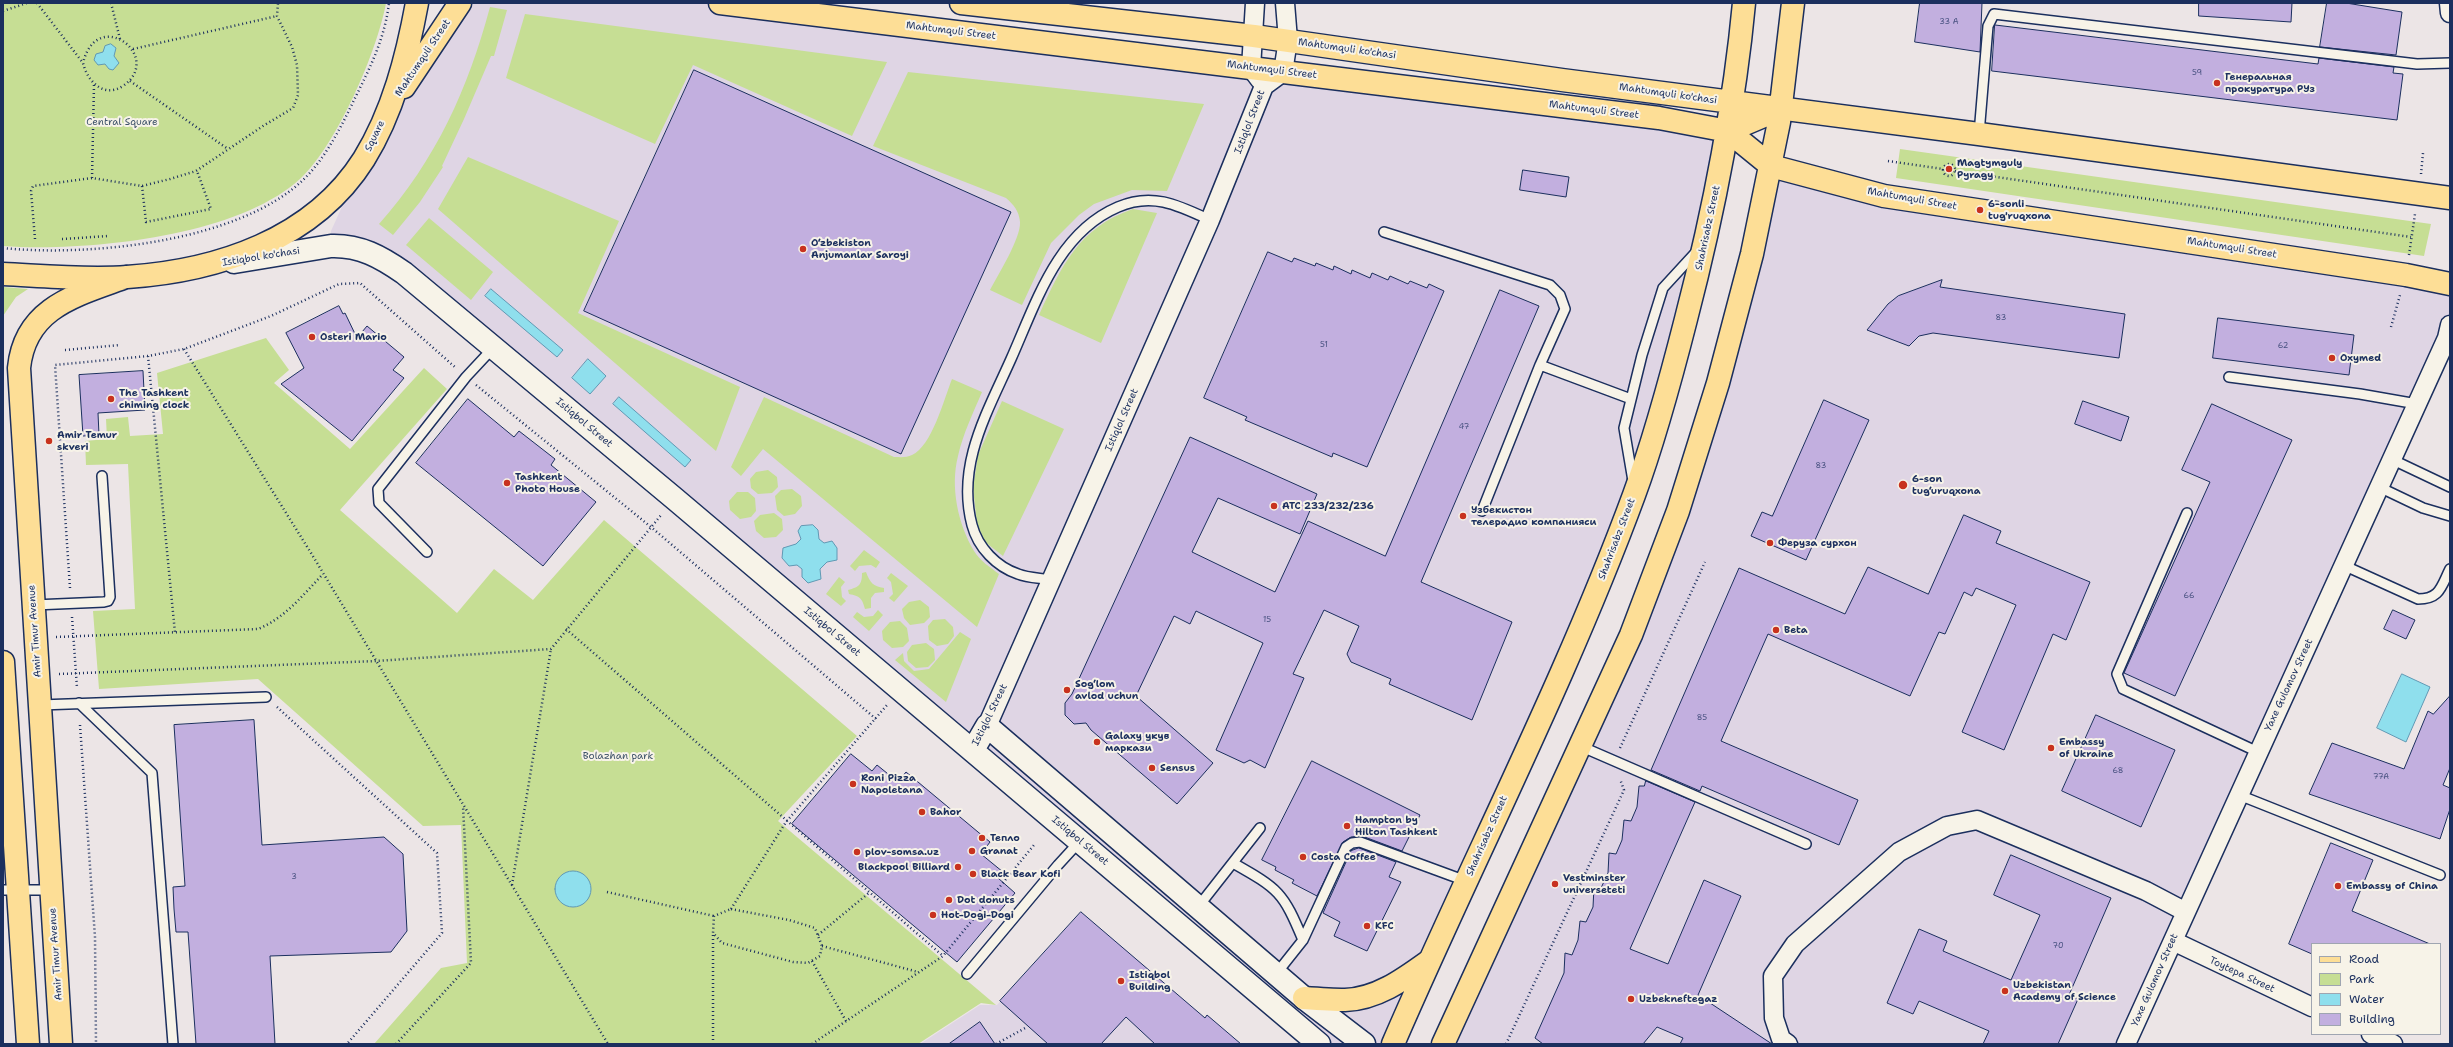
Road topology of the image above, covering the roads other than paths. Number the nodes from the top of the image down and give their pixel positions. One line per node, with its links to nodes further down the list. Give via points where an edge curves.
1 (417, 3): 19 (main road, via 404,64)
2 (460, 3): 19 (main road, Mahtumquli Street)
3 (720, 3): 14 (main road, Mahtumquli Street)
4 (961, 3): 11 (main road, Mahtumquli ko'chasi)
5 (1255, 3): 11 (street)
6 (1284, 3): 12 (street)
7 (1744, 3): 17 (main road, Shahrisabz Street)
8 (1793, 3): 18 (main road)
9 (2449, 3): 10 (street)
10 (2450, 13)
11 (1254, 36): 12 (main road, Mahtumquli ko'chasi); 14 (street)
12 (1288, 40): 15 (street); 17 (main road, Mahtumquli ko'chasi)
13 (2450, 63): 21 (lane, via 2417,64 1994,14 1988,26)
14 (1252, 68): 15 (main road, Mahtumquli Street); 16 (street)
15 (1283, 72): 16 (street); 20 (main road, Mahtumquli Street, via 1659,118)
16 (1264, 86): 24 (street, Istiqlol Street)
17 (1733, 103): 18 (main road); 20 (main road, Shahrisabz Street)
18 (1781, 109): 20 (main road); 21 (main road); 22 (main road)
19 (386, 113): 27 (main road, Square, via 363,160 315,214 285,234 251,251)
20 (1728, 131): 22 (main road, Mahtumquli Street); 26 (main road, Shahrisabz Street)
21 (1979, 134): 23 (main road)
22 (1771, 166): 30 (main road, Mahtumquli Street, via 1884,196 2406,274); 55 (main road, via 1752,254 1722,369 1678,511 1630,635)
23 (2450, 198)
24 (1210, 220): 48 (street, Istiqlol Street); 48 (lane, via 1162,200 1137,201 1102,216 1072,240 1064,249 1041,293 976,437 967,482 969,514 975,534 984,550 997,563 1018,574)
25 (1384, 232): 33 (lane, via 1550,286 1560,294 1565,309)
26 (1707, 239): 35 (lane, via 1663,288); 41 (main road, Shahrisabz Street, via 1674,366)
27 (191, 269): 29 (main road, Square); 32 (street, Istiqbol ko'chasi, via 331,246 357,248 381,258 404,273)
28 (3, 274): 29 (main road)
29 (126, 277): 49 (main road, Amir Timur Avenue, via 77,295 54,307 31,331 21,353 18,376)
30 (2450, 284)
31 (2450, 325): 36 (street, Yaxe Gulomov Street, via 2447,338)
32 (494, 347): 45 (lane, via 466,378 378,489 379,503); 56 (street, Istiqbol Street)
33 (1540, 365): 35 (lane); 42 (lane)
34 (2229, 377): 36 (lane)
35 (1630, 399): 41 (lane, via 1624,428)
36 (2417, 404): 37 (street, Yaxe Gulomov Street)
37 (2392, 459): 39 (street, Yaxe Gulomov Street); 40 (lane)
38 (102, 476): 49 (lane, via 110,597 108,601)
39 (2379, 487): 44 (lane, via 2423,508); 46 (street, Yaxe Gulomov Street)
40 (2450, 487)
41 (1635, 492): 64 (main road, Shahrisabz Street, via 1588,612)
42 (1482, 511)
43 (2187, 513): 57 (lane, via 2117,674 2123,689)
44 (2450, 516)
45 (427, 552)
46 (2343, 565): 47 (lane, via 2418,599 2429,599 2437,595); 57 (street, Yaxe Gulomov Street)
47 (2450, 569)
48 (1051, 580): 54 (street, Istiqlol Street)
49 (34, 606): 53 (main road, Amir Timur Avenue)
50 (3, 662): 65 (main road)
51 (266, 697): 52 (lane)
52 (79, 702): 53 (lane); 79 (lane, via 152,774)
53 (40, 705): 66 (main road, Amir Timur Avenue)
54 (987, 726): 56 (street, Istiqlol Street); 67 (street)
55 (1580, 746): 61 (lane); 83 (main road)
56 (973, 750): 60 (street, Istiqbol Street)
57 (2258, 752): 58 (street, Yaxe Gulomov Street)
58 (2239, 795): 63 (lane); 68 (street, Yaxe Gulomov Street)
59 (1260, 828): 62 (lane)
60 (1080, 841): 72 (lane); 80 (street, Istiqbol Street)
61 (1806, 844)
62 (1233, 863): 67 (lane); 69 (lane, via 1276,889 1289,906)
63 (2440, 875)
64 (1466, 881): 69 (lane, via 1360,842 1352,843 1346,847); 71 (main road, Shahrisabz Street)
65 (10, 890): 66 (lane); 77 (main road)
66 (52, 890): 78 (main road, Amir Timur Avenue)
67 (1198, 907): 73 (street)
68 (2186, 912): 70 (street, Yaxe Gulomov Street); 84 (street, via 2146,891 1977,820 1947,826 1899,852 1795,944 1773,976 1774,1018 1781,1039)
69 (1303, 940): 73 (lane)
70 (2173, 941): 75 (street, Toytepa Street); 85 (street, Yaxe Gulomov Street)
71 (1430, 960): 74 (main road, via 1394,985 1364,997 1346,1000); 82 (main road, Shahrisabz Street)
72 (967, 974)
73 (1276, 974): 74 (street)
74 (1304, 998): 81 (street)
75 (2311, 1007)
76 (2373, 1035): 86 (street)
77 (28, 1044)
78 (61, 1044)
79 (173, 1044)
80 (1319, 1044)
81 (1364, 1044)
82 (1393, 1044)
83 (1443, 1044)
84 (1788, 1044)
85 (2126, 1044)
86 (2393, 1044)

